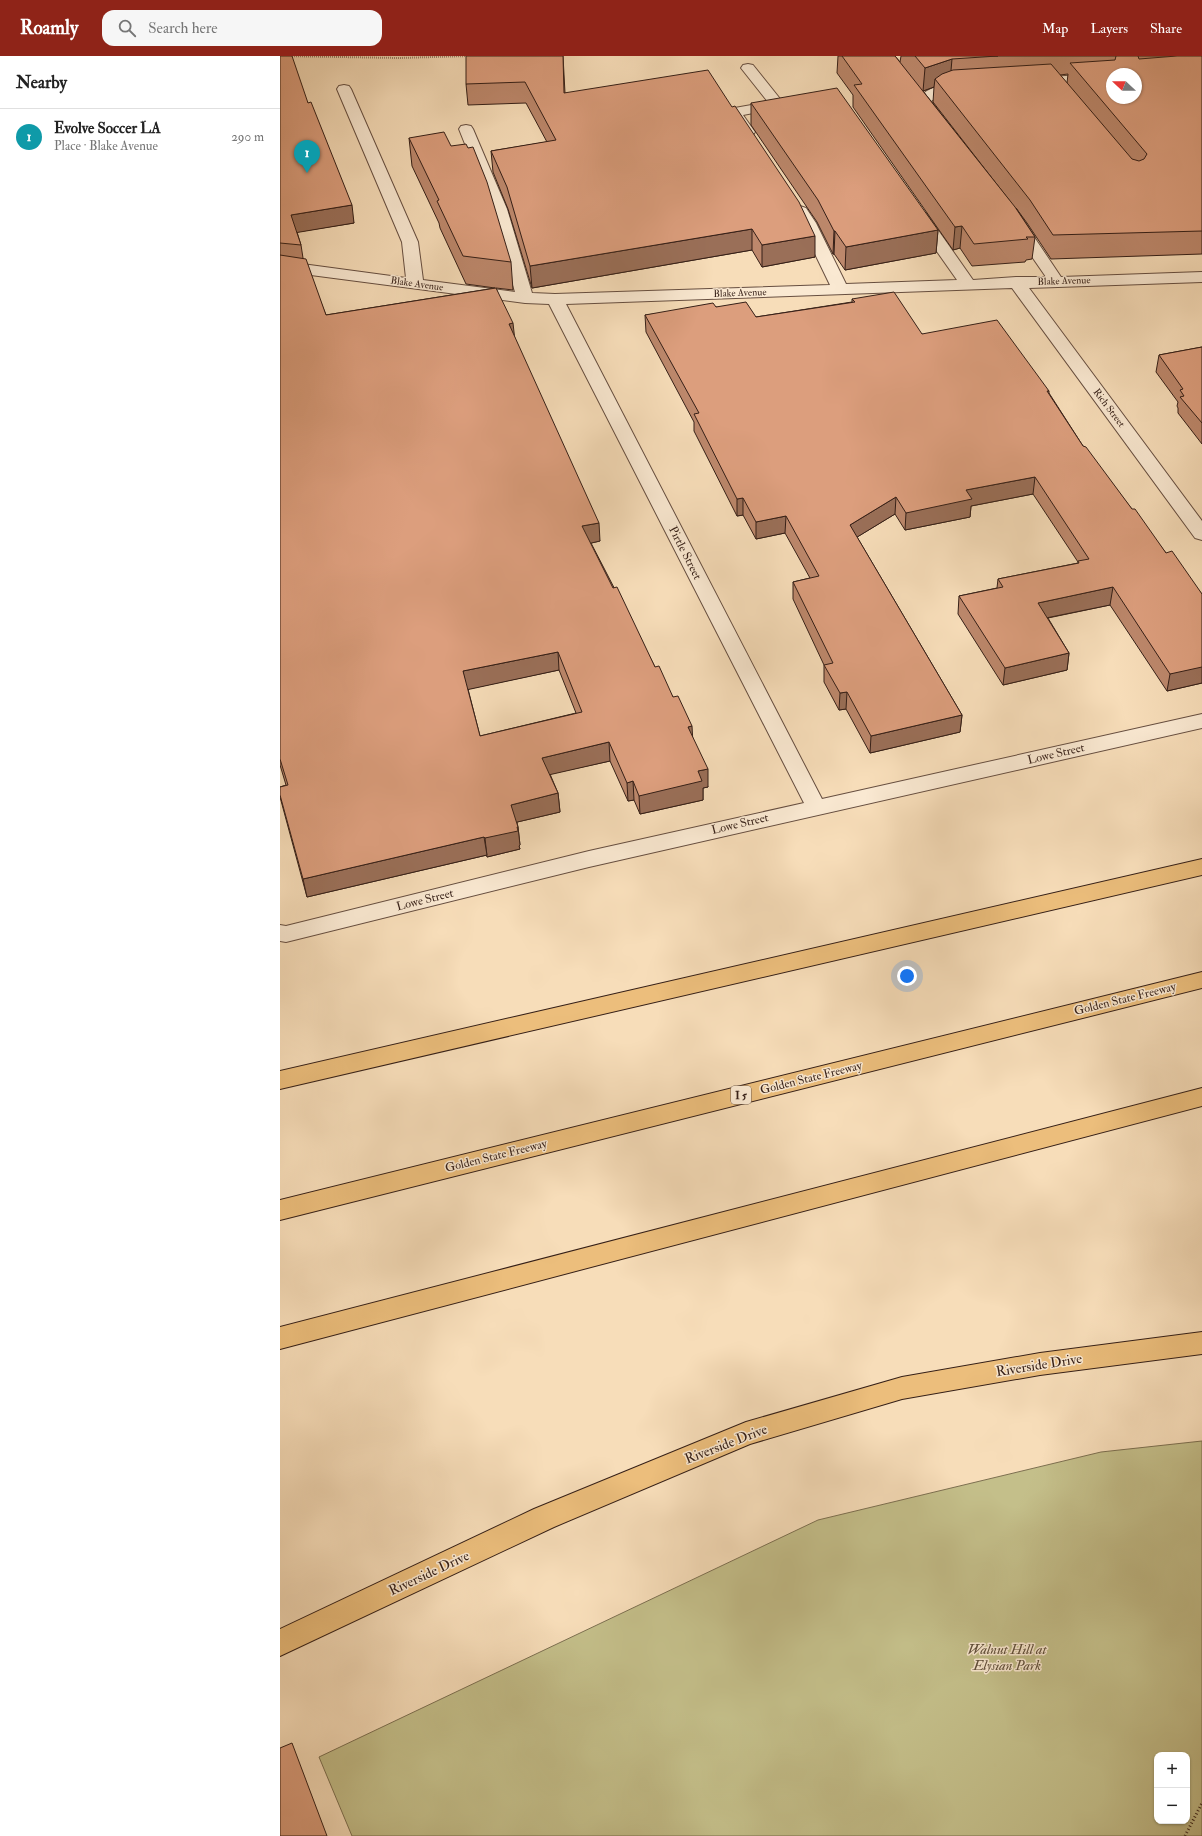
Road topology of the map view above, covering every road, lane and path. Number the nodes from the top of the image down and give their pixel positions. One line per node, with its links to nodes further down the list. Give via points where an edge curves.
1 (282, 56): 2 (path)
2 (472, 56)
3 (748, 68): 12 (street, via 784,103 734,112)
4 (1106, 77): 5 (street)
5 (1053, 81): 6 (street); 9 (street)
6 (1021, 83)
7 (974, 86): 11 (street, via 950,87 925,99 918,96)
8 (344, 89): 20 (street, via 410,242)
9 (1063, 93)
10 (466, 129): 23 (street, via 499,209)
11 (947, 133)
12 (755, 144)
13 (791, 196): 22 (street, via 808,223)
14 (912, 205): 21 (street)
15 (1005, 208): 18 (street)
16 (280, 266): 20 (street, Blake Avenue)
17 (1202, 277): 18 (street, Blake Avenue)
18 (1056, 281): 19 (street, Blake Avenue)
19 (1016, 282): 21 (street, Blake Avenue); 25 (street, Rich Street)
20 (415, 284): 23 (street, Blake Avenue)
21 (968, 284): 22 (street, Blake Avenue)
22 (841, 290): 24 (street, Blake Avenue)
23 (525, 298): 24 (street, Blake Avenue)
24 (555, 299): 27 (street, Pirtle Street)
25 (1202, 534)
26 (1202, 721): 27 (street, Lowe Street)
27 (816, 807): 29 (street, Lowe Street, via 589,859 286,934)
28 (1202, 867): 31 (main road)
29 (280, 933)
30 (1202, 980): 33 (main road, Golden State Freeway / I 5)
31 (280, 1080)
32 (1202, 1097): 34 (main road)
33 (280, 1210)
34 (280, 1338)
35 (1202, 1343): 36 (main road, Riverside Drive, via 1040,1364 902,1388 746,1434 544,1518)
36 (280, 1643)
37 (1202, 1803): 38 (path)
38 (1185, 1836)

